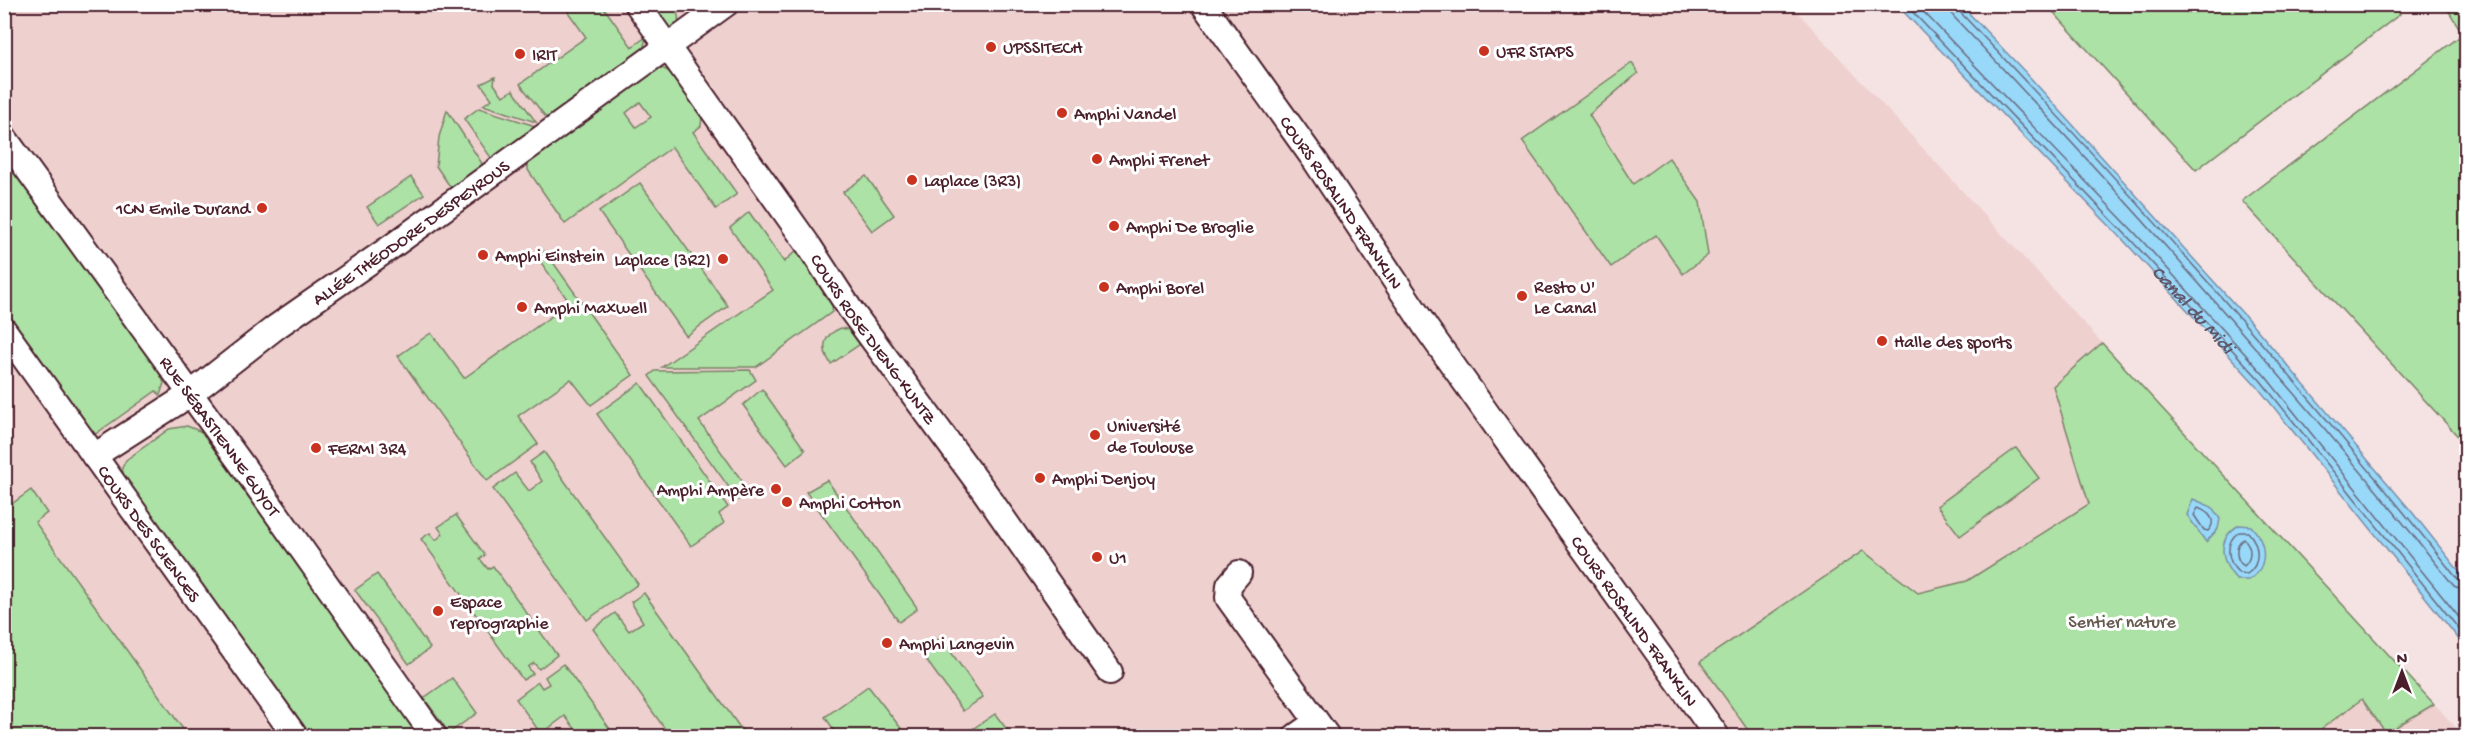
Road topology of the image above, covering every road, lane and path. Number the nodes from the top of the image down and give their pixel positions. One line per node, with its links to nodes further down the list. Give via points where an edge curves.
1 (637, 4): 4 (street, COURS ROSE DIENG-KUNTZ)
2 (726, 4): 4 (street, ALLÉE THÉODORE DESPEYROUS)
3 (1203, 4): 15 (street, COURS ROSALIND FRANKLIN, via 1478,401)
4 (668, 46): 7 (street, ALLÉE THÉODORE DESPEYROUS, via 276,327); 10 (street, COURS ROSE DIENG-KUNTZ, via 850,309 982,488)
5 (4, 137): 7 (street, RUE SÉBASTIENNE GUYOT)
6 (4, 330): 8 (street, COURS DES SCIENCES)
7 (189, 395): 8 (street, ALLÉE THÉODORE DESPEYROUS); 13 (street, RUE SÉBASTIENNE GUYOT)
8 (94, 456): 12 (street, COURS DES SCIENCES)
9 (1239, 573): 11 (street, via 1229,585 1228,598)
10 (1110, 672)
11 (1322, 729): 14 (street)
12 (295, 736)
13 (434, 736)
14 (1296, 736)
15 (1717, 736)

